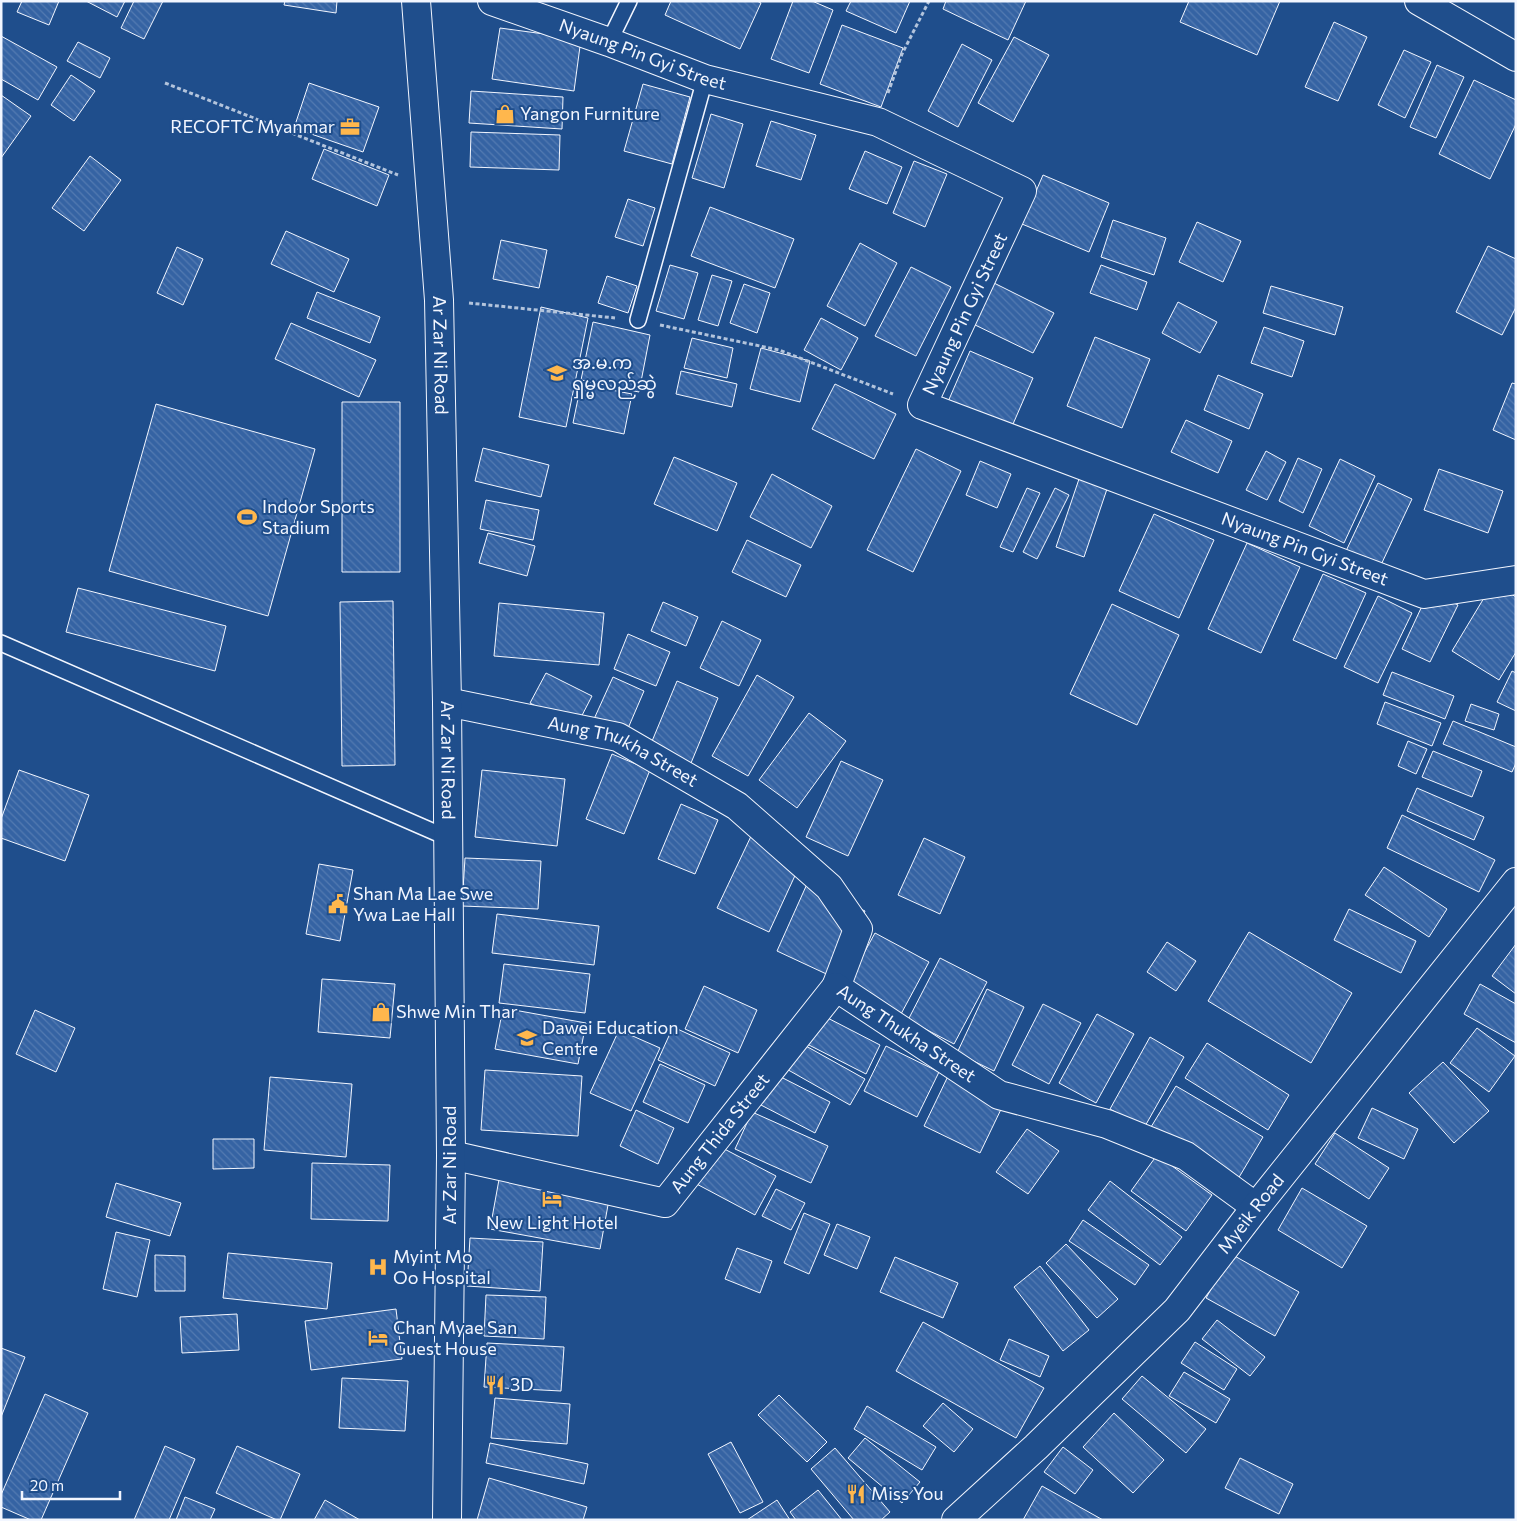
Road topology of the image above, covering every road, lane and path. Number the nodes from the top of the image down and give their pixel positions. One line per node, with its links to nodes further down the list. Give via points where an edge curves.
1 (416, 1): 11 (main road, Ar Zar Ni Road)
2 (492, 1): 6 (main road, Nyaung Pin Gyi Street)
3 (628, 1): 6 (lane)
4 (929, 1): 10 (path, via 902,54)
5 (1420, 1): 7 (main road)
6 (609, 42): 8 (main road, Nyaung Pin Gyi Street)
7 (1516, 57)
8 (705, 79): 10 (main road, Nyaung Pin Gyi Street); 13 (lane)
9 (165, 83): 11 (path)
10 (878, 122): 14 (main road, Nyaung Pin Gyi Street, via 1022,190)
11 (431, 188): 12 (main road, Ar Zar Ni Road)
12 (439, 300): 13 (path); 17 (main road, Ar Zar Ni Road)
13 (638, 320): 14 (path, via 779,350)
14 (922, 405): 15 (main road, Nyaung Pin Gyi Street, via 1424,594)
15 (1516, 580)
16 (1, 643): 18 (lane)
17 (447, 702): 18 (main road, Ar Zar Ni Road); 20 (main road, Aung Thukha Street, via 618,737 737,806 828,888 858,930)
18 (448, 838): 21 (main road, Ar Zar Ni Road)
19 (1516, 882): 22 (main road, Myeik Road)
20 (836, 987): 21 (main road, Aung Thida Street, via 665,1203); 22 (main road, Aung Thukha Street, via 999,1095 1107,1124 1186,1156)
21 (451, 1156): 23 (main road, Ar Zar Ni Road)
22 (1256, 1206): 24 (main road, Myeik Road, via 1177,1310)
23 (447, 1520)
24 (956, 1520)

